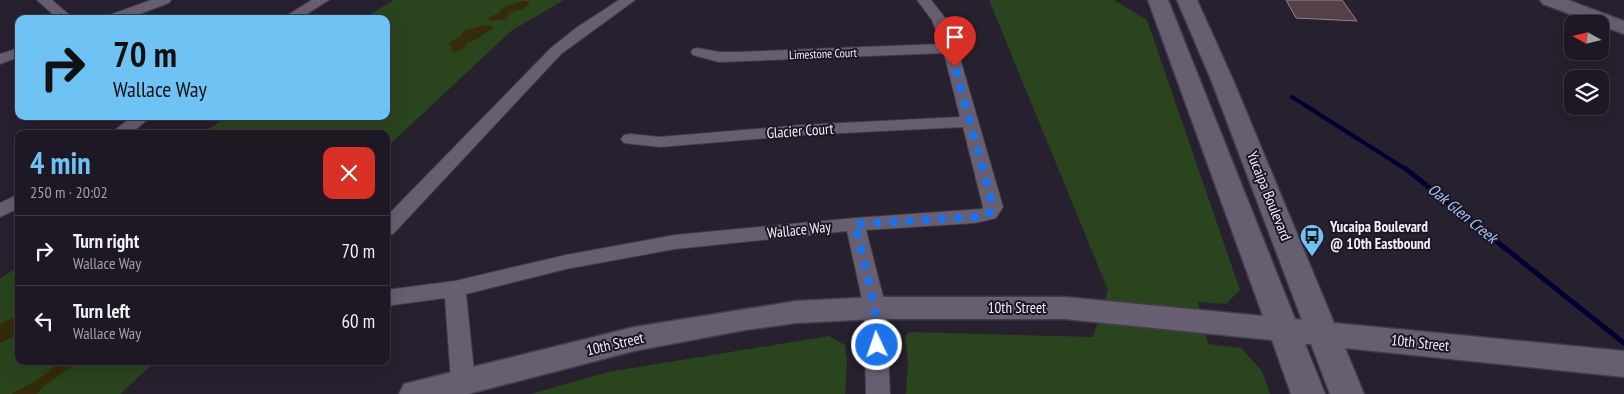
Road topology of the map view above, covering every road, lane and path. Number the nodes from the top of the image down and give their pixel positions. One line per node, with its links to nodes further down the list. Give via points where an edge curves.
1 (44, 0): 9 (street)
2 (164, 0): 10 (street)
3 (322, 0): 11 (street)
4 (628, 0): 24 (street, via 556,51)
5 (924, 0): 13 (street, Wallace Way, via 940,19)
6 (1158, 0): 28 (main road)
7 (1187, 0): 29 (main road, Yucaipa Boulevard, via 1222,79)
8 (1550, 0): 12 (main road)
9 (62, 15)
10 (123, 15)
11 (295, 15)
12 (1624, 28)
13 (950, 48): 14 (street, Limestone Court, via 740,57); 18 (street, Wallace Way)
14 (698, 52)
15 (15, 53): 16 (street)
16 (0, 59)
17 (137, 120): 19 (street)
18 (971, 122): 20 (street, Glacier Court, via 802,130 660,142); 23 (street, Wallace Way, via 993,206 989,214)
19 (124, 130)
20 (630, 139)
21 (15, 202): 22 (street)
22 (0, 210)
23 (855, 224): 25 (street, Wallace Way, via 675,242 566,262); 27 (street)
24 (390, 225)
25 (455, 289): 26 (street, Wallace Way); 31 (street)
26 (390, 297)
27 (875, 308): 28 (main road, 10th Street, via 1065,308); 31 (main road, 10th Street, via 796,312 745,319 634,339); 33 (street)
28 (1284, 329): 29 (main road, 10th Street); 34 (main road)
29 (1323, 333): 30 (main road, 10th Street); 35 (main road, Yucaipa Boulevard)
30 (1616, 363)
31 (462, 381): 32 (main road, 10th Street)
32 (416, 394)
33 (878, 394)
34 (1308, 394)
35 (1347, 394)

